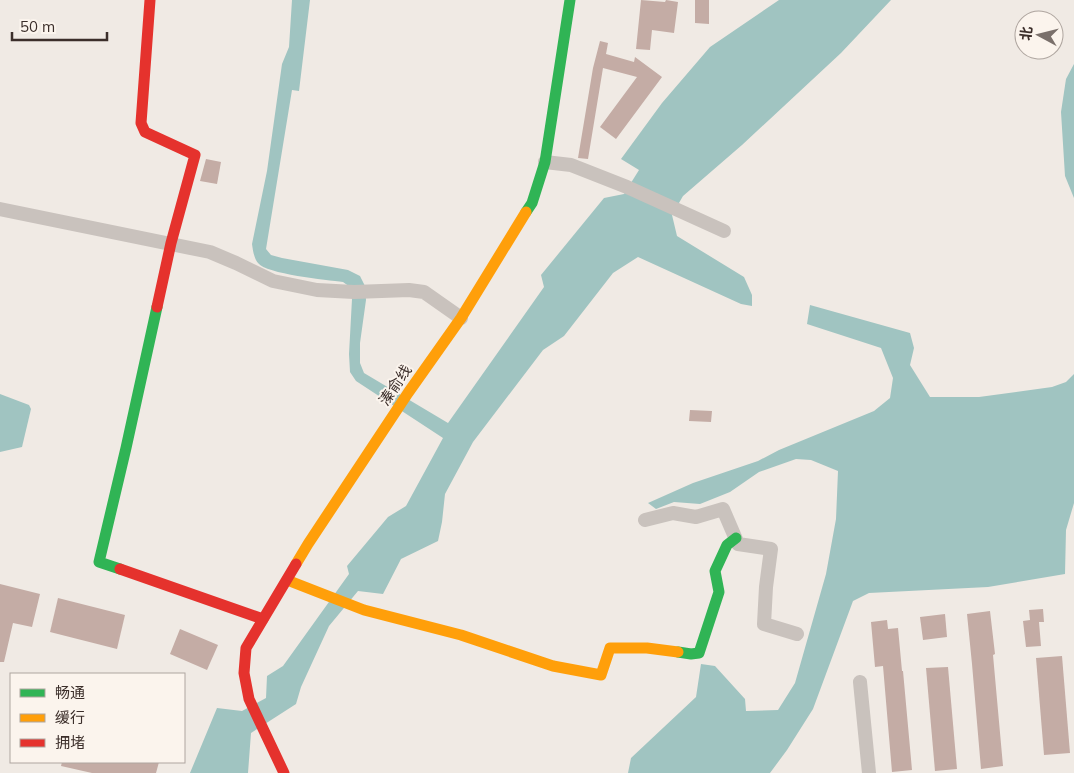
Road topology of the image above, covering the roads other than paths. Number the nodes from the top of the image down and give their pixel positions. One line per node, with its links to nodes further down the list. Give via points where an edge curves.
1 (150, 0): 6 (street, via 141,123 145,132 195,155)
2 (570, 0): 3 (street, 溱俞线)
3 (546, 162): 5 (street, via 571,165); 7 (street, 溱俞线, via 532,203)
4 (0, 209): 6 (street)
5 (724, 231)
6 (171, 243): 7 (street, via 210,252 273,282 317,290 424,292); 11 (street, via 99,562)
7 (461, 318): 10 (street, 溱俞线, via 408,392)
8 (645, 520): 9 (street, via 673,514 696,517 723,509)
9 (736, 538): 10 (street, via 715,571 718,592 700,653 610,648 601,675 553,666 461,636 364,610); 12 (street, via 738,544 771,549 764,624)
10 (287, 580): 11 (street, 溱俞线)
11 (263, 619): 14 (street, 溱俞线, via 246,648 244,674 249,699)
12 (797, 634)
13 (860, 682): 15 (street)
14 (284, 773)
15 (869, 773)

